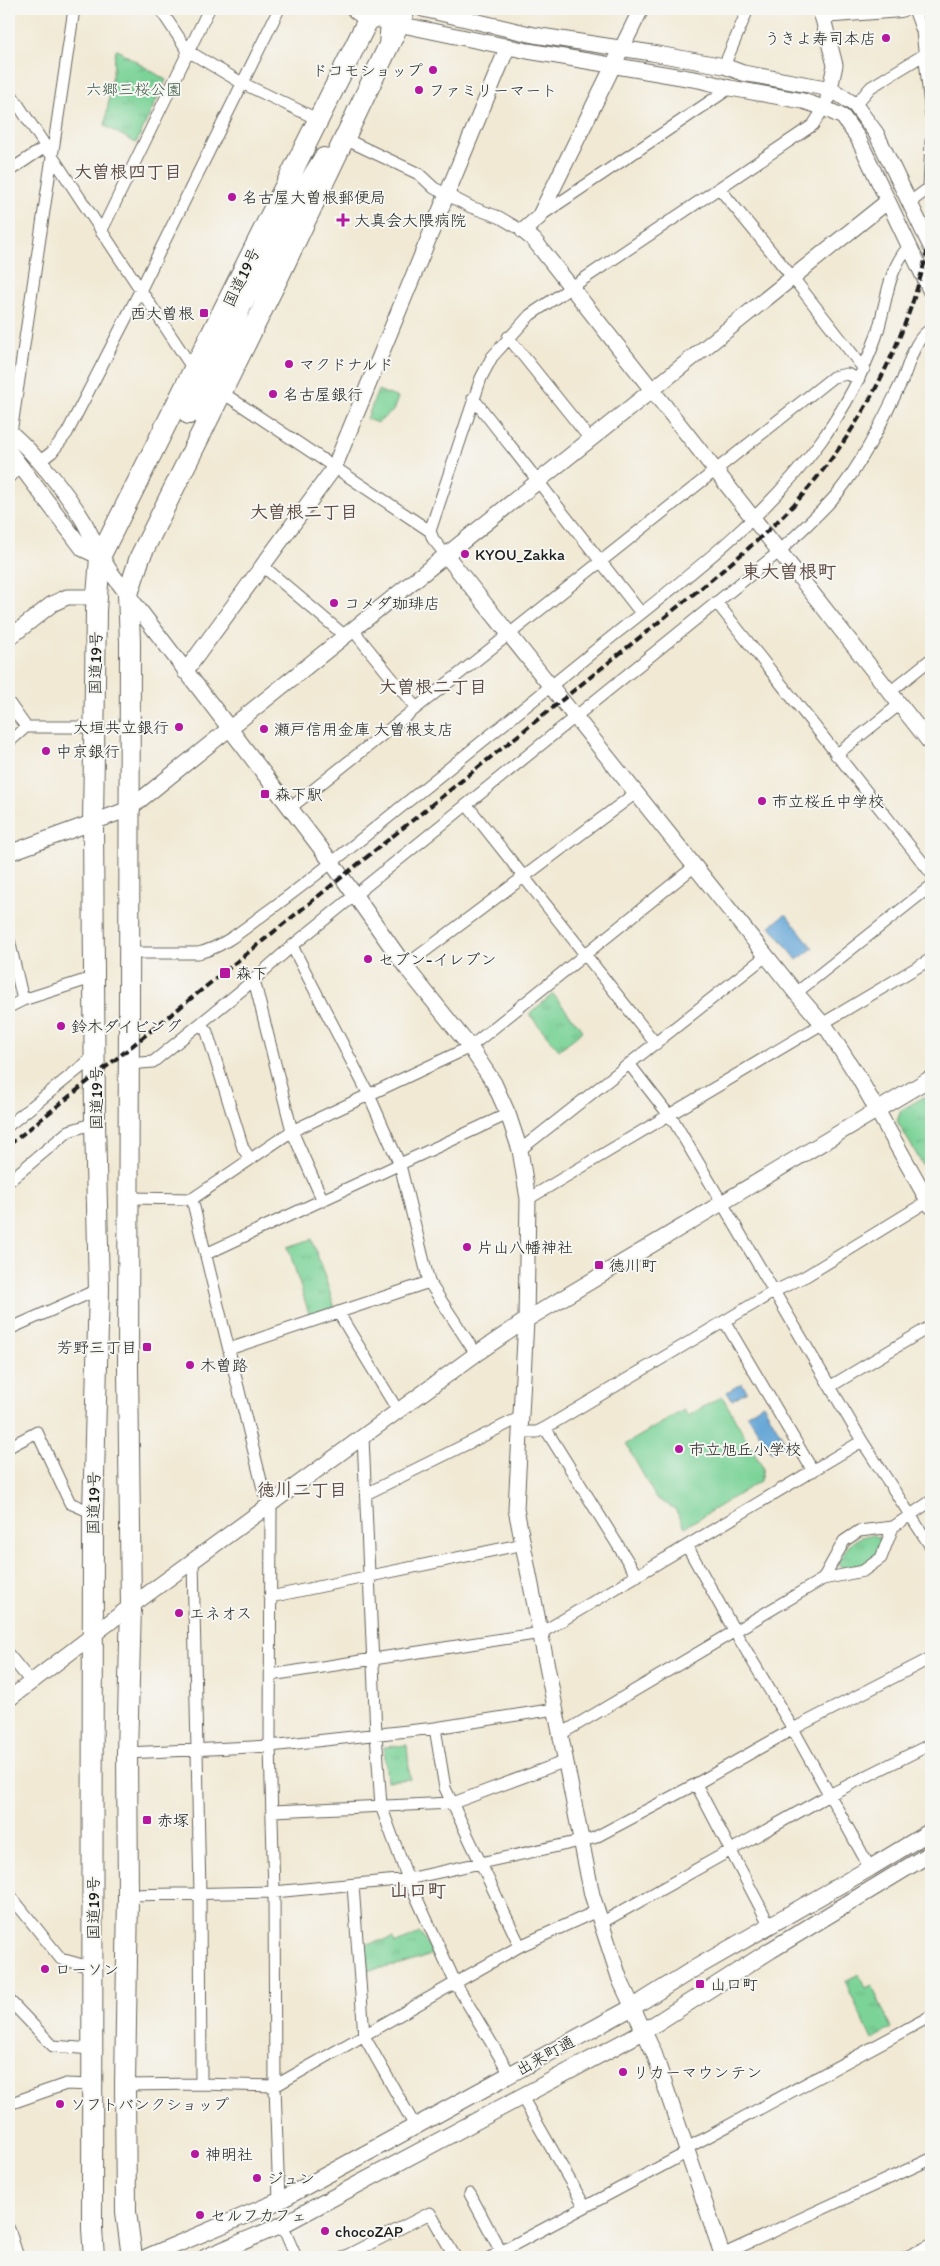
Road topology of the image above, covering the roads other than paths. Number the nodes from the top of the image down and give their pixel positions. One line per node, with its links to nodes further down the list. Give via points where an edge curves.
1 (74, 9): 30 (street)
2 (160, 9): 15 (street)
3 (209, 9): 15 (street)
4 (278, 9): 19 (street)
5 (423, 9): 14 (street, via 534,35)
6 (641, 9): 14 (street)
7 (748, 9): 18 (street)
8 (901, 9): 11 (main road)
9 (914, 9): 16 (street)
10 (363, 11): 12 (street); 27 (highway, 国道19号, via 354,53)
11 (821, 12): 21 (street, via 835,65)
12 (396, 16): 13 (street); 24 (highway, 国道19号, via 389,45)
13 (508, 46): 17 (street); 33 (street)
14 (620, 50): 17 (street); 18 (street)
15 (188, 51): 19 (street); 38 (street)
16 (928, 52): 23 (street, via 871,87); 26 (street)
17 (612, 66): 20 (street); 36 (street)
18 (724, 66): 21 (street, via 743,73)
19 (242, 83): 27 (street); 44 (street)
20 (730, 88): 25 (street); 36 (street)
21 (832, 89): 23 (street); 25 (street)
22 (9, 91): 30 (street)
23 (855, 105): 35 (street, via 876,133)
24 (361, 106): 28 (highway, 国道19号); 46 (highway, via 340,129 289,215)
25 (824, 108): 32 (street, via 813,125); 34 (street, via 843,117 858,138)
26 (931, 116)
27 (317, 119): 39 (highway, 国道19号)
28 (346, 139): 33 (street, via 419,174); 52 (highway, 国道19号)
29 (931, 141): 35 (street, via 929,188)
30 (48, 151): 31 (street); 38 (street); 55 (street)
31 (9, 171)
32 (718, 188): 42 (street); 43 (street)
33 (446, 194): 37 (street); 60 (street)
34 (888, 201): 40 (street); 42 (street)
35 (909, 203): 41 (street)
36 (538, 217): 37 (street)
37 (523, 231): 43 (street)
38 (101, 232): 44 (street)
39 (258, 241): 46 (highway, via 259,252); 49 (highway, 国道19号)
40 (909, 246): 45 (street); 50 (street, via 892,271 876,335)
41 (931, 247)
42 (794, 278): 50 (street); 51 (street)
43 (571, 287): 48 (street, via 530,316); 51 (street)
44 (140, 290): 49 (street); 58 (street, via 67,433)
45 (931, 292)
46 (243, 304): 54 (highway)
47 (931, 329): 66 (street, via 917,345 890,406 837,494)
48 (508, 337): 53 (street, via 492,357); 56 (street)
49 (195, 372): 68 (highway, 国道19号)
50 (862, 374): 61 (street, via 832,377); 64 (street, via 818,446)
51 (653, 389): 56 (street); 61 (street)
52 (220, 391): 60 (street); 71 (highway, 国道19号, via 140,557)
53 (473, 398): 63 (street); 65 (street)
54 (189, 414)
55 (10, 432): 58 (street)
56 (590, 439): 63 (street)
57 (9, 451): 59 (street)
58 (39, 462): 68 (street, via 81,518)
59 (21, 468): 62 (street); 68 (street, via 83,549)
60 (334, 468): 65 (street); 70 (street)
61 (716, 468): 64 (street); 69 (street)
62 (9, 477)
63 (537, 480): 67 (street); 69 (street)
64 (754, 518): 66 (street); 74 (street)
65 (430, 531): 67 (street)
66 (780, 551): 73 (street); 81 (street)
67 (445, 554): 75 (street); 76 (street)
68 (100, 557): 71 (street); 72 (highway, 国道19号)
69 (600, 561): 74 (street); 76 (street)
70 (264, 567): 75 (street); 79 (street)
71 (128, 594): 79 (street); 94 (highway, 国道19号)
72 (96, 597): 77 (street, via 67,597 52,604); 87 (highway, 国道19号)
73 (717, 603): 85 (street); 91 (street)
74 (641, 613): 80 (street)
75 (349, 633): 84 (street); 88 (street)
76 (508, 634): 80 (street); 84 (street)
77 (9, 638)
78 (931, 659): 81 (street)
79 (185, 672): 88 (street)
80 (550, 686): 85 (street); 98 (street)
81 (890, 692): 83 (street)
82 (9, 704): 86 (street)
83 (900, 704): 90 (street); 91 (street)
84 (416, 708): 95 (street)
85 (576, 717): 92 (street); 93 (street)
86 (26, 727): 87 (street); 89 (street)
87 (94, 727): 96 (highway, 国道19号)
88 (228, 729): 94 (street); 95 (street)
89 (9, 742)
90 (931, 744)
91 (836, 755): 100 (street)
92 (637, 792): 99 (street); 101 (street)
93 (467, 805): 101 (street); 103 (street)
94 (129, 809): 96 (street); 106 (highway, 国道19号)
95 (289, 809): 98 (street)
96 (93, 823): 97 (street); 111 (highway, 国道19号)
97 (9, 854)
98 (332, 863): 103 (street); 106 (street, via 248,926 208,951)
99 (695, 866): 107 (street); 108 (street)
100 (931, 873)
101 (524, 876): 107 (street); 110 (street)
102 (931, 886): 113 (street)
103 (354, 895): 105 (street); 110 (street)
104 (9, 940): 114 (street)
105 (292, 946): 112 (street); 124 (street)
106 (129, 953): 121 (highway, 国道19号)
107 (586, 955): 118 (street); 119 (street)
108 (767, 955): 113 (street); 118 (street)
109 (931, 959): 116 (street)
110 (405, 966): 119 (street)
111 (95, 977): 114 (street); 120 (highway, 国道19号)
112 (254, 980): 117 (street); 130 (street)
113 (796, 993): 116 (street)
114 (23, 1000): 115 (street)
115 (9, 1008)
116 (822, 1023): 125 (street); 127 (street)
117 (201, 1024): 121 (street, via 153,1062); 132 (street, via 207,1032 243,1148)
118 (656, 1044): 122 (street)
119 (470, 1047): 124 (street); 126 (street, via 494,1083)
120 (96, 1055): 128 (highway, 国道19号); 129 (street)
121 (129, 1064): 135 (highway, 国道19号)
122 (630, 1065): 127 (street); 131 (street)
123 (931, 1078): 125 (street)
124 (369, 1095): 130 (street); 133 (street)
125 (877, 1111): 139 (street); 140 (street)
126 (508, 1114): 131 (street); 133 (street)
127 (669, 1116): 136 (street); 139 (street)
128 (95, 1123): 134 (street, via 69,1131); 143 (highway, 国道19号)
129 (9, 1125)
130 (292, 1131): 132 (street); 138 (street)
131 (520, 1150): 136 (street)
132 (250, 1159): 137 (street)
133 (400, 1165): 138 (street); 142 (street)
134 (9, 1181)
135 (129, 1198): 137 (street); 174 (highway, 国道19号)
136 (528, 1199): 146 (street)
137 (192, 1200): 141 (street)
138 (322, 1200): 141 (street)
139 (722, 1202): 144 (street); 146 (street)
140 (930, 1203): 144 (street)
141 (206, 1254): 150 (street)
142 (429, 1282): 145 (street); 151 (street)
143 (99, 1289): 149 (street); 163 (highway, 国道19号)
144 (775, 1292): 147 (street); 152 (street)
145 (338, 1312): 150 (street); 153 (street)
146 (526, 1320): 151 (street); 154 (street)
147 (725, 1322): 155 (street); 159 (street)
148 (931, 1326): 152 (street)
149 (9, 1328)
150 (229, 1349): 162 (street, via 264,1493)
151 (476, 1354): 153 (street)
152 (831, 1386): 157 (street)
153 (398, 1411): 156 (street)
154 (520, 1424): 155 (street, via 537,1432); 160 (street); 166 (street, via 516,1510)
155 (545, 1428): 170 (street)
156 (363, 1437): 160 (street); 162 (street)
157 (862, 1441): 159 (street); 164 (street)
158 (9, 1448): 163 (street, via 37,1432 70,1504)
159 (813, 1471): 167 (street)
160 (366, 1494): 171 (street)
161 (931, 1500): 164 (street)
162 (271, 1503): 169 (street); 173 (street)
163 (93, 1514): 177 (highway, 国道19号)
164 (909, 1515): 165 (street); 168 (street)
165 (893, 1527): 172 (street, via 859,1530 844,1541); 172 (street, via 881,1558 863,1571)
166 (524, 1544): 171 (street); 176 (street)
167 (687, 1546): 170 (street); 175 (street)
168 (931, 1547)
169 (194, 1560): 174 (street); 191 (street)
170 (637, 1576): 176 (street)
171 (368, 1577): 173 (street); 180 (street)
172 (823, 1579): 175 (street)
173 (270, 1597): 181 (street)
174 (131, 1606): 177 (street); 192 (highway, 国道19号)
175 (734, 1630): 186 (street); 188 (street)
176 (541, 1633): 180 (street); 184 (street)
177 (92, 1636): 182 (street); 214 (highway, 国道19号)
178 (9, 1655): 182 (street)
179 (931, 1658): 186 (street)
180 (372, 1660): 181 (street); 187 (street)
181 (271, 1675): 190 (street)
182 (31, 1682): 183 (street)
183 (9, 1699)
184 (555, 1709): 185 (street); 188 (street)
185 (435, 1728): 187 (street); 196 (street, via 445,1788)
186 (793, 1728): 194 (street); 195 (street)
187 (376, 1733): 190 (street); 197 (street)
188 (561, 1734): 193 (street)
189 (931, 1744): 195 (street)
190 (270, 1746): 191 (street); 198 (street)
191 (198, 1750): 192 (street); 209 (street)
192 (127, 1752): 210 (highway, 国道19号)
193 (566, 1761): 196 (street); 200 (street)
194 (696, 1784): 200 (street, via 594,1838); 201 (street)
195 (829, 1795): 201 (street); 204 (street)
196 (453, 1803): 197 (street); 203 (street)
197 (381, 1806): 198 (street); 205 (street)
198 (273, 1811): 207 (street)
199 (931, 1831): 204 (main road, 出来町通)
200 (582, 1841): 203 (street); 211 (street)
201 (730, 1852): 211 (street); 212 (street)
202 (931, 1853): 219 (main road, 出来町通)
203 (481, 1863): 205 (street); 213 (street)
204 (870, 1868): 212 (main road, 出来町通)
205 (408, 1879): 206 (street); 215 (street)
206 (353, 1885): 207 (street); 220 (street)
207 (274, 1892): 209 (street); 226 (street)
208 (9, 1894): 214 (street, via 61,1958)
209 (200, 1894): 210 (street); 223 (street)
210 (128, 1895): 225 (highway, 国道19号)
211 (599, 1917): 213 (street); 217 (street, via 620,1980)
212 (770, 1926): 217 (main road, 出来町通)
213 (520, 1946): 215 (street)
214 (93, 1968): 221 (highway, 国道19号)
215 (456, 1984): 220 (street); 222 (street)
216 (9, 2000): 221 (street, via 53,2046)
217 (633, 2007): 219 (street); 222 (main road, 出来町通)
218 (931, 2016): 230 (street)
219 (644, 2031): 227 (main road, 出来町通); 230 (street)
220 (364, 2036): 226 (street); 229 (street)
221 (92, 2049): 224 (highway, 国道19号)
222 (510, 2074): 229 (main road, 出来町通)
223 (201, 2084): 225 (street); 226 (street)
224 (92, 2085): 228 (street, via 66,2084); 241 (highway, 国道19号)
225 (125, 2085): 242 (highway, 国道19号, via 126,2212)
226 (275, 2086): 233 (street)
227 (522, 2097): 234 (street); 235 (main road, 出来町通)
228 (9, 2104)
229 (415, 2126): 233 (main road, 出来町通)
230 (688, 2150): 234 (street); 239 (street)
231 (931, 2158): 239 (street)
232 (470, 2194): 238 (street)
233 (279, 2201): 243 (main road, 出来町通)
234 (585, 2207): 238 (street)
235 (282, 2225): 244 (main road, 出来町通); 245 (street)
236 (9, 2229): 240 (street)
237 (931, 2245): 248 (street)
238 (496, 2254)
239 (723, 2256)
240 (18, 2257)
241 (94, 2257)
242 (132, 2257)
243 (147, 2257)
244 (206, 2257)
245 (296, 2257)
246 (344, 2257): 247 (street, via 430,2213)
247 (455, 2257)
248 (906, 2257)

